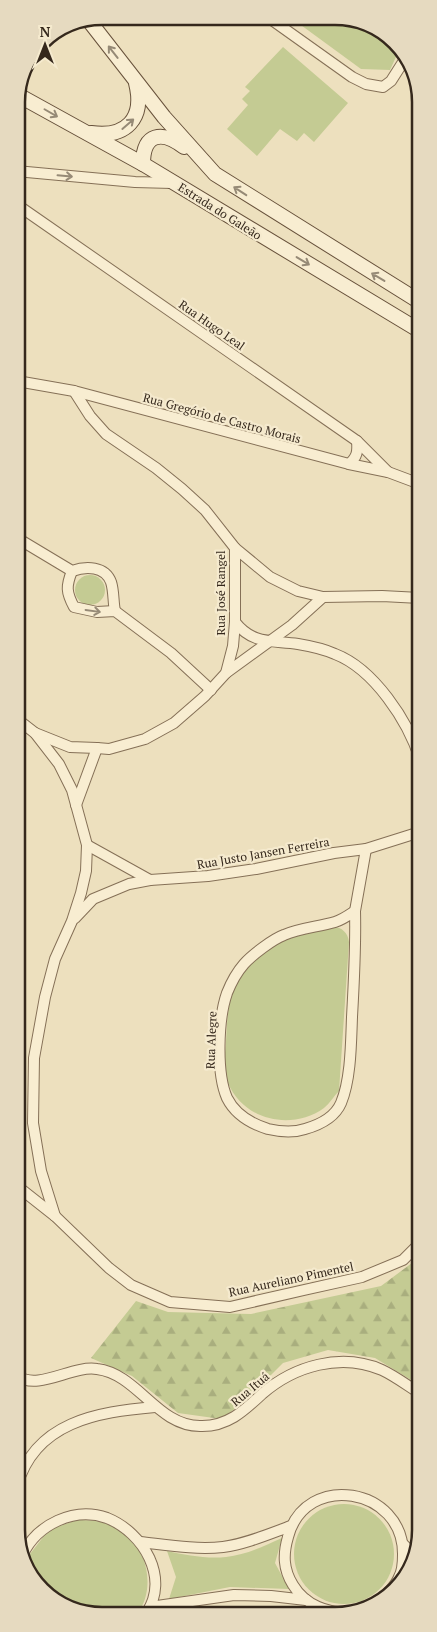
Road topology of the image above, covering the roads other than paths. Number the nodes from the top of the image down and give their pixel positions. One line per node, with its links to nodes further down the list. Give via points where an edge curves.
1 (279, 25): 3 (street, via 366,84 383,86 391,81)
2 (93, 26): 4 (main road, one-way to 2)
3 (402, 64)
4 (136, 82): 6 (main road, one-way to 4, via 105,135 130,124 139,106); 8 (main road)
5 (25, 98): 6 (main road, Estrada do Galeão, one-way to 6)
6 (85, 132): 7 (main road, Estrada do Galeão)
7 (143, 164): 8 (main road, via 147,143 153,138 167,136); 10 (main road, Estrada do Galeão)
8 (207, 167): 12 (main road, one-way to 8, via 240,192)
9 (25, 172): 10 (street, one-way to 10)
10 (174, 183): 13 (main road, Estrada do Galeão, one-way to 13)
11 (25, 210): 16 (street, Rua Hugo Leal)
12 (412, 297)
13 (412, 326)
14 (25, 383): 15 (street, Rua Gregório de Castro Morais)
15 (74, 391): 17 (street, Rua Gregório de Castro Morais); 21 (street, Rua José Rangel, via 106,434 182,489 205,510)
16 (357, 441): 17 (street, via 358,451); 18 (street, Rua Hugo Leal)
17 (349, 464): 18 (street, Rua Gregório de Castro Morais)
18 (388, 472): 19 (street, Rua Gregório de Castro Morais)
19 (412, 481)
20 (25, 543): 22 (street)
21 (235, 548): 23 (street, via 270,577 298,591); 26 (street, Rua José Rangel)
22 (72, 570): 25 (street, via 95,568 104,573 112,585); 25 (street, one-way to 25, via 67,587 74,606 97,612)
23 (322, 597): 24 (street); 27 (street, via 292,625)
24 (412, 598)
25 (115, 611): 29 (street, via 171,653)
26 (235, 622): 27 (street, via 250,637); 28 (street, Rua José Rangel)
27 (268, 641): 28 (street); 32 (street, via 299,644 336,654 358,667 389,698)
28 (226, 673): 29 (street, Rua José Rangel)
29 (211, 690): 33 (street, Rua José Rangel, via 174,723 145,739 109,749)
30 (25, 725): 31 (street)
31 (35, 733): 33 (street, Rua José Rangel, via 70,747); 34 (street, via 59,764)
32 (412, 736)
33 (96, 748): 34 (street)
34 (76, 805): 36 (street)
35 (412, 835): 37 (street, Rua Justo Jansen Ferreira)
36 (87, 845): 38 (street); 40 (street, via 86,872)
37 (366, 849): 38 (street, Rua Justo Jansen Ferreira, via 208,876); 39 (street, Rua Alegre)
38 (150, 880): 40 (street, Rua Justo Jansen Ferreira, via 129,884 94,899)
39 (355, 911): 39 (street, Rua Alegre, via 337,921 283,935 246,962 236,974 222,1016 220,1056 223,1083 236,1110 255,1125 296,1132 330,1117 340,1104 351,1042)
40 (72, 921): 42 (street, via 55,959 34,1058 34,1123 41,1171)
41 (25, 1192): 42 (street, Rua Aureliano Pimentel)
42 (55, 1216): 43 (street, Rua Aureliano Pimentel, via 131,1285 170,1302 200,1305 230,1307 362,1277 403,1260)
43 (412, 1251)
44 (25, 1380): 46 (street, Rua Ituá, via 36,1382 75,1370 109,1370 136,1388)
45 (412, 1389): 46 (street, Rua Ituá, via 381,1370 354,1363 326,1364 303,1368 285,1376 238,1416 219,1424 199,1426 180,1422)
46 (155, 1407): 47 (street, via 90,1417 67,1425 42,1442)
47 (25, 1466)
48 (291, 1526): 49 (street, via 223,1546); 50 (street, via 313,1503 345,1494 367,1498 382,1507 396,1524); 54 (street, via 284,1552 287,1573 293,1586)
49 (140, 1542): 51 (street, via 125,1527 105,1518 84,1514 62,1518 43,1528); 55 (street, via 152,1562 156,1585)
50 (403, 1544): 52 (street); 53 (street)
51 (27, 1546)
52 (409, 1550)
53 (403, 1565)
54 (306, 1600): 56 (street, via 234,1595); 57 (street)
55 (149, 1607)
56 (170, 1607)
57 (319, 1607)

